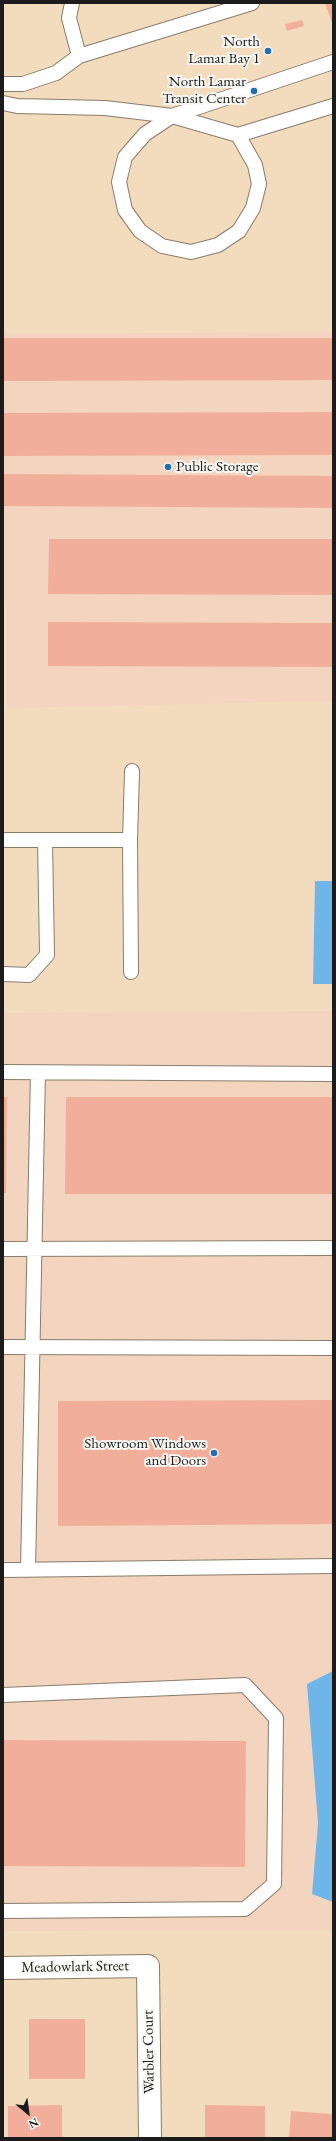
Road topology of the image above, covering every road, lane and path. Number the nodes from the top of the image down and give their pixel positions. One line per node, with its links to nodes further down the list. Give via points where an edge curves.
1 (72, 3): 3 (lane, via 69,18)
2 (252, 3): 3 (lane)
3 (79, 56): 5 (lane, via 56,73 23,84)
4 (333, 62): 8 (lane)
5 (3, 84)
6 (3, 103): 8 (lane, via 17,106 105,108)
7 (333, 106): 9 (lane)
8 (172, 116): 9 (lane); 9 (lane, via 145,134 125,157 120,182 126,210 140,231 162,246 191,252 218,245 239,231 253,208 259,184 255,165)
9 (238, 135)
10 (132, 771): 13 (lane)
11 (3, 840): 12 (lane)
12 (45, 840): 13 (lane); 15 (lane, via 47,955 29,975)
13 (130, 840): 14 (lane)
14 (130, 972)
15 (3, 974)
16 (3, 1072): 17 (lane)
17 (38, 1072): 18 (lane); 21 (lane)
18 (333, 1074)
19 (333, 1248): 21 (lane)
20 (3, 1249): 21 (lane)
21 (35, 1249): 23 (lane)
22 (3, 1347): 23 (lane)
23 (33, 1347): 24 (lane); 27 (lane)
24 (333, 1348)
25 (333, 1566): 27 (lane)
26 (3, 1570): 27 (lane)
27 (28, 1570)
28 (3, 1695): 29 (lane, via 245,1685 276,1718 274,1884 245,1909)
29 (3, 1911)
30 (148, 1966): 31 (street, Meadowlark Street); 32 (street, Warbler Court)
31 (3, 1968)
32 (150, 2138)

